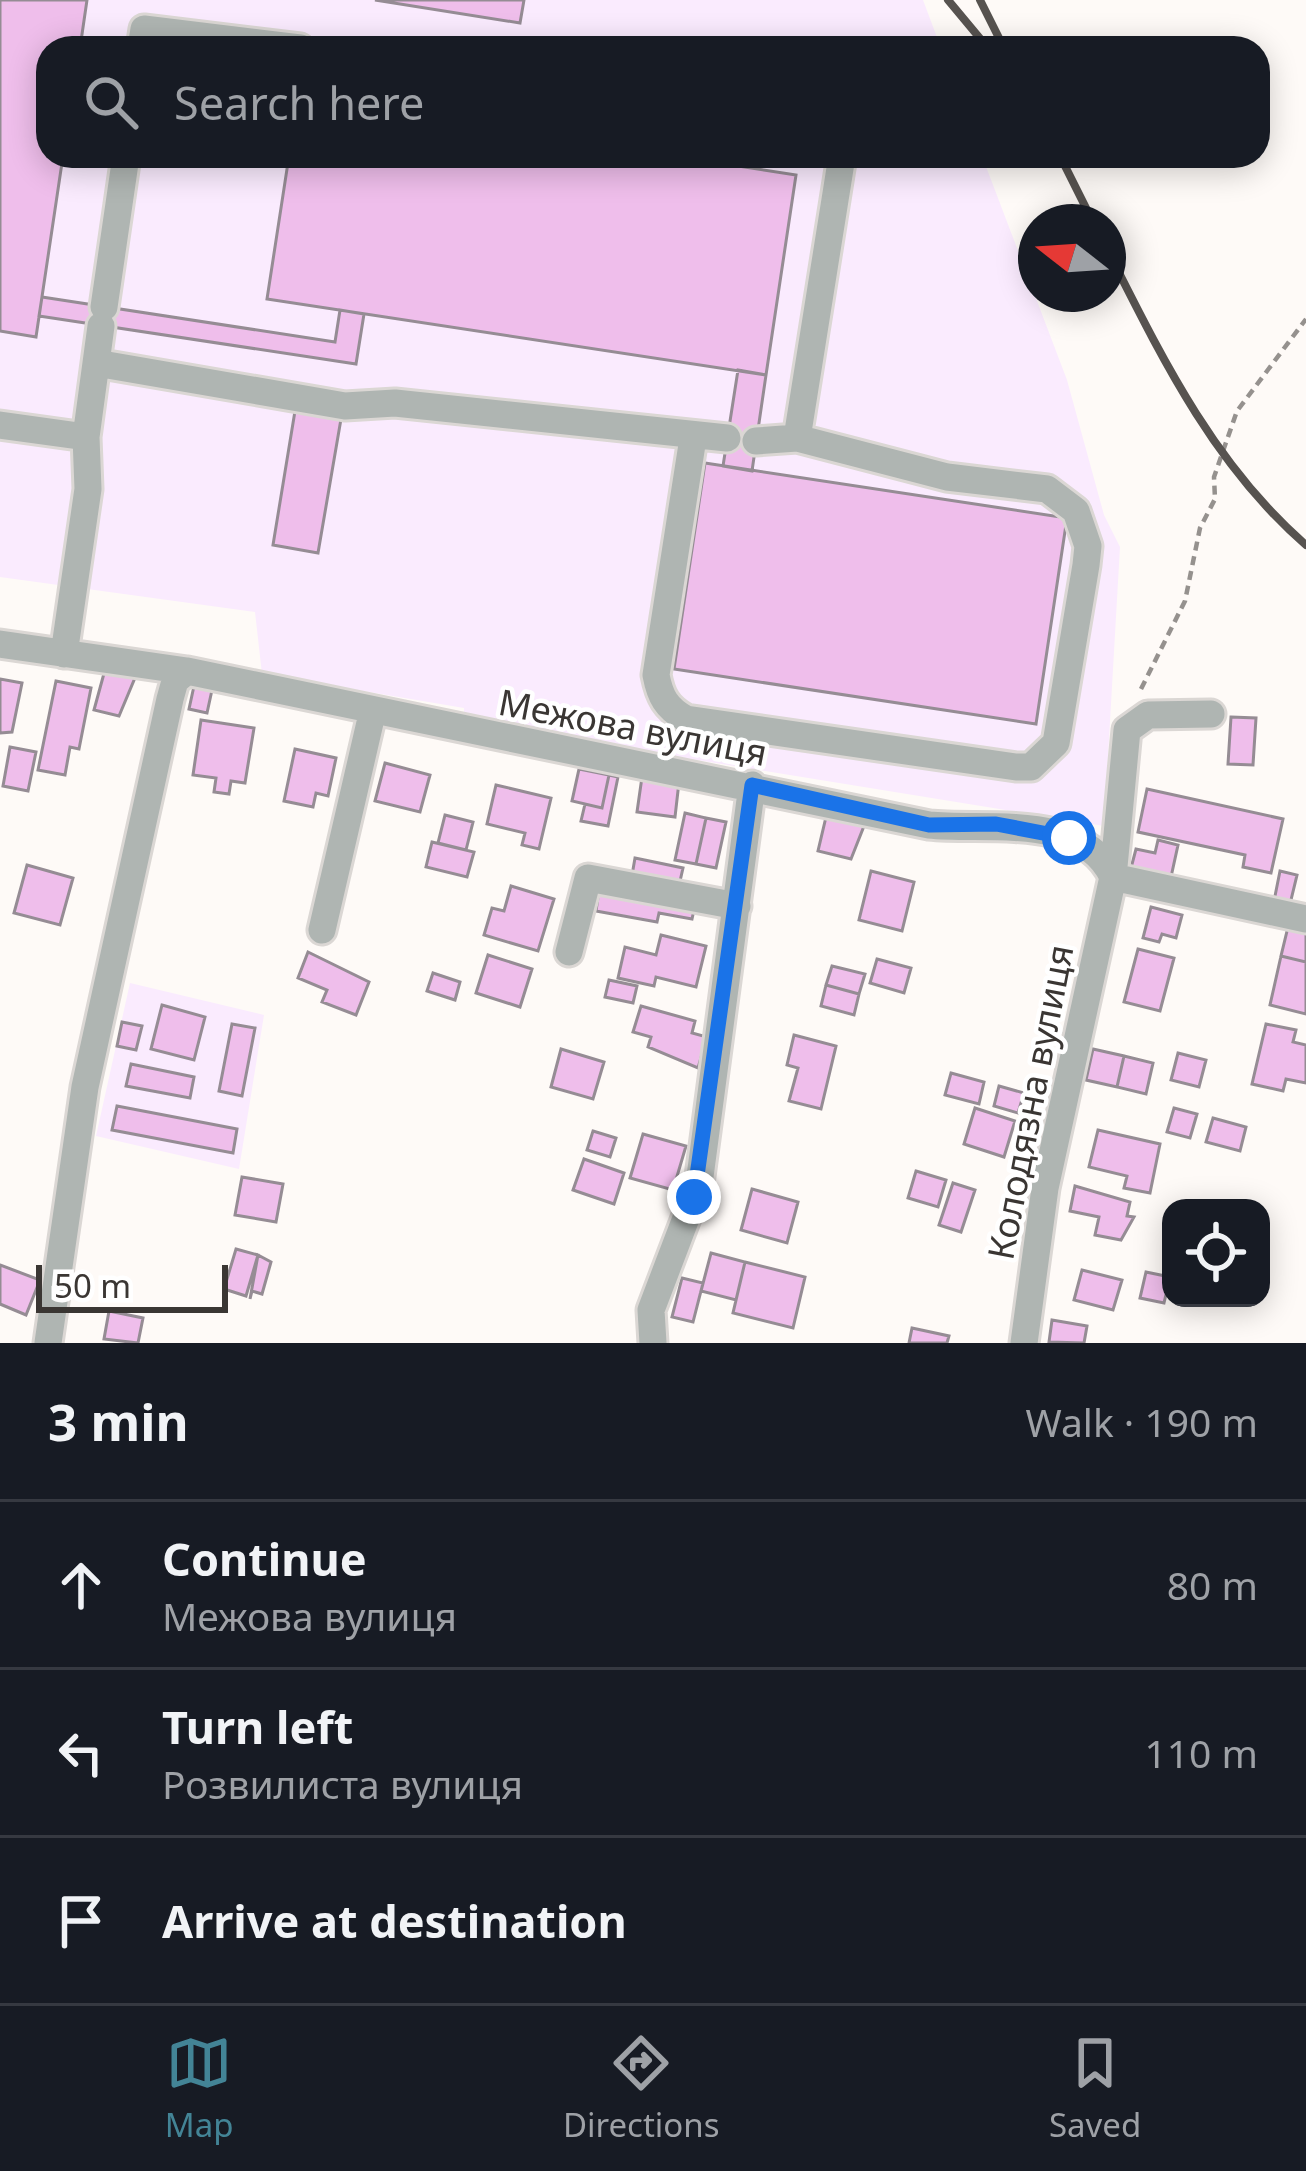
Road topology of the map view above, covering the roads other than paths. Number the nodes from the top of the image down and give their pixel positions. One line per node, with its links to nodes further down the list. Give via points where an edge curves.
1 (149, 0): 2 (street)
2 (143, 36)
3 (124, 168): 5 (street)
4 (840, 168): 8 (street)
5 (96, 363): 7 (street); 9 (street, via 345,406 394,404)
6 (0, 425): 7 (street)
7 (86, 436): 11 (street, via 88,489)
8 (797, 437): 9 (street); 9 (street, via 947,477 1047,489 1076,511 1086,565 1057,743 1045,758 1016,767 673,712 656,675)
9 (693, 438)
10 (0, 644): 11 (street, Межова вулиця)
11 (64, 654): 12 (street, Межова вулиця)
12 (187, 671): 13 (street, Межова вулиця); 21 (street, via 170,699 85,1087)
13 (372, 714): 15 (street, Межова вулиця); 19 (street)
14 (1211, 714): 16 (street, Колодязна вулиця, via 1148,715 1127,730)
15 (752, 785): 16 (street, Межова вулиця, via 929,825 996,824 1069,838 1105,860); 17 (street)
16 (1113, 877): 18 (street, Межова вулиця); 23 (street, Колодязна вулиця, via 1045,1188)
17 (737, 905): 20 (street, via 588,878); 22 (street, via 699,1184 651,1310)
18 (1306, 919)
19 (322, 930)
20 (569, 952)
21 (48, 1343)
22 (653, 1343)
23 (1024, 1343)

